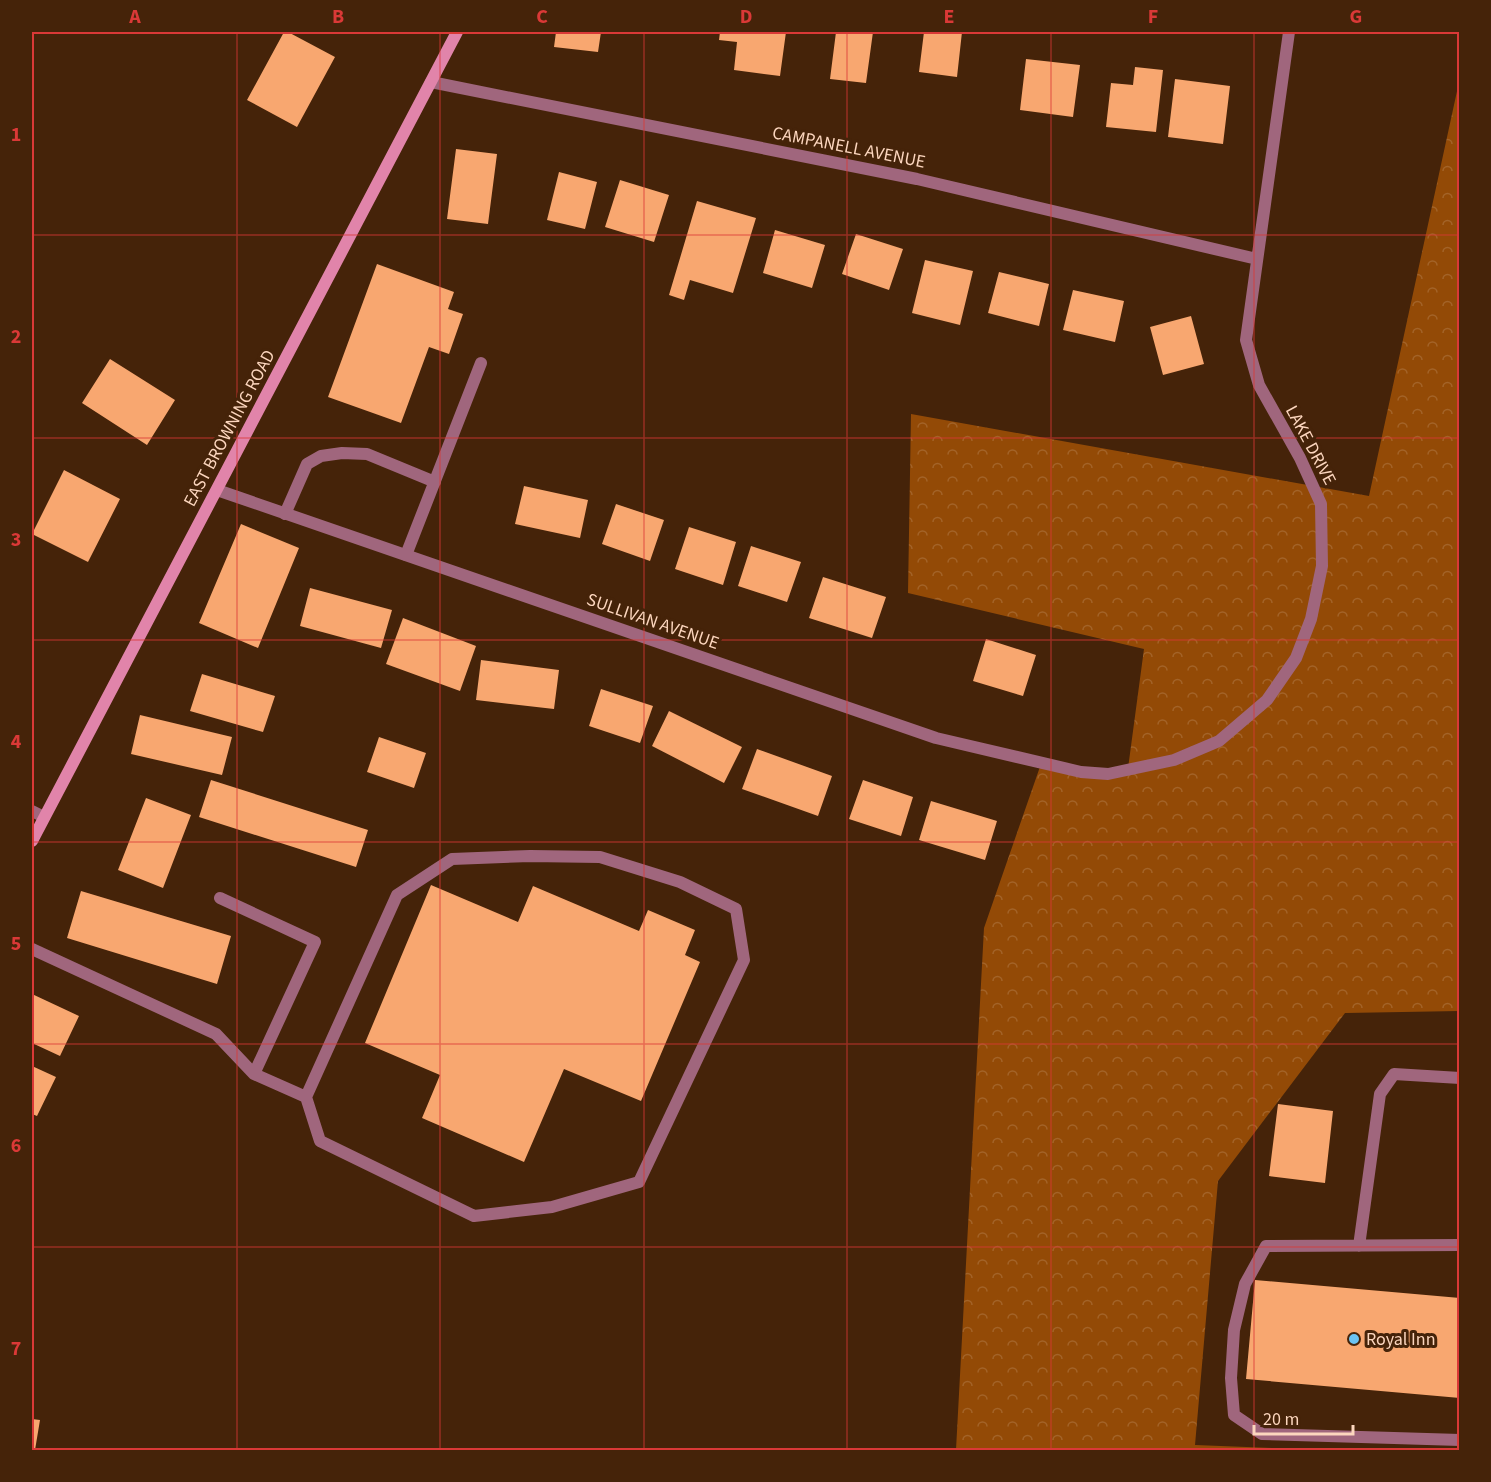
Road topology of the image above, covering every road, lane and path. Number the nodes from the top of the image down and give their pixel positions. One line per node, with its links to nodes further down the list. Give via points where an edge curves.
1 (457, 32): 3 (main road, EAST BROWNING ROAD)
2 (1289, 32): 4 (street, LAKE DRIVE)
3 (431, 82): 4 (street, CAMPANELL AVENUE, via 917,179); 7 (main road, EAST BROWNING ROAD)
4 (1257, 259): 10 (street, LAKE DRIVE, via 1246,340 1259,385 1322,504 1322,566 1311,619 1296,658 1267,700 1220,741 1174,760 1108,774)
5 (481, 363): 6 (street)
6 (435, 482): 8 (street, via 367,454 321,456 307,464); 9 (street)
7 (217, 490): 8 (street, SULLIVAN AVENUE); 12 (main road, EAST BROWNING ROAD)
8 (285, 514): 9 (street, SULLIVAN AVENUE)
9 (406, 555): 10 (street, SULLIVAN AVENUE, via 936,738)
10 (1081, 772)
11 (32, 811): 12 (street)
12 (44, 817): 13 (main road, EAST BROWNING ROAD)
13 (32, 841)
14 (220, 898): 16 (street, via 315,942)
15 (32, 949): 16 (street, via 216,1034)
16 (254, 1074): 18 (street)
17 (1460, 1078): 20 (street, via 1394,1074 1380,1095)
18 (306, 1097): 18 (street, via 397,895 452,860 600,857 680,882 736,909 744,960 639,1182 552,1207 474,1216 320,1141)
19 (1460, 1245): 20 (street)
20 (1359, 1246): 21 (street, via 1266,1246 1245,1284 1234,1330 1234,1415 1262,1434)
21 (1460, 1440)

